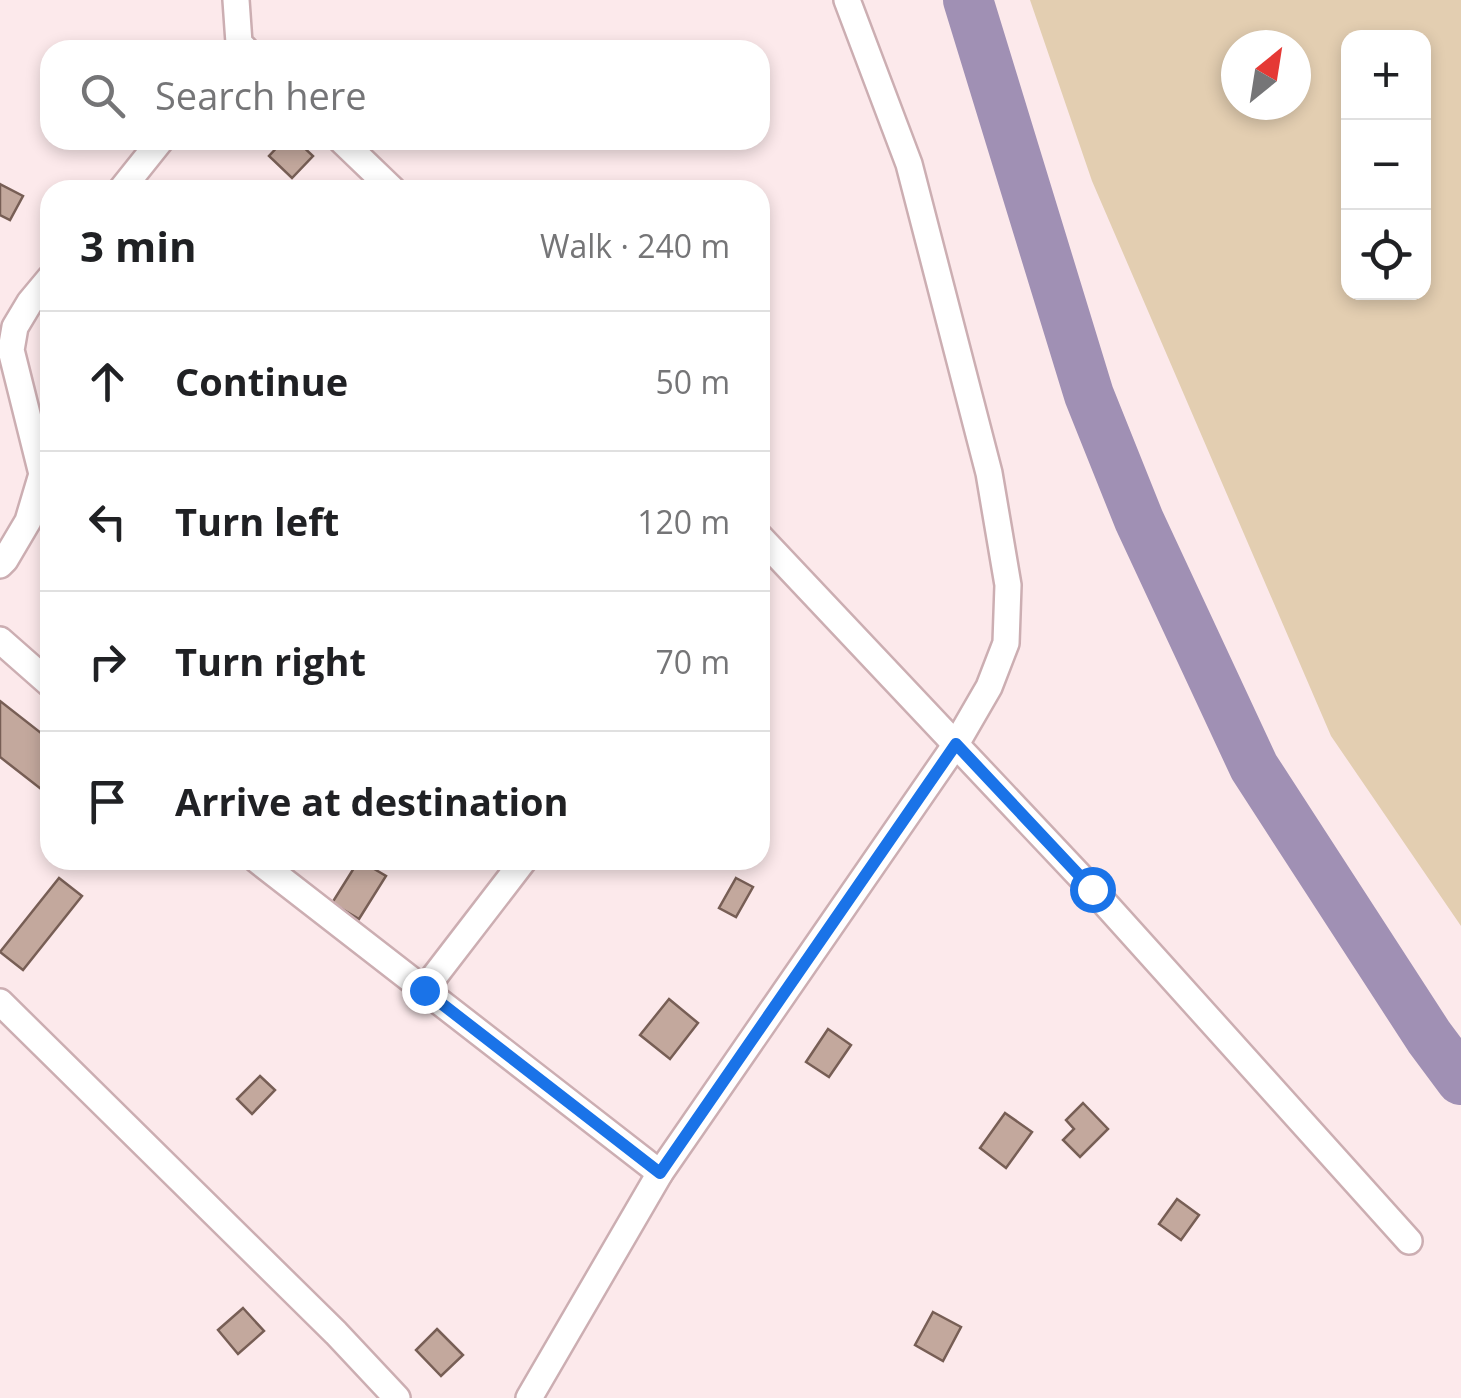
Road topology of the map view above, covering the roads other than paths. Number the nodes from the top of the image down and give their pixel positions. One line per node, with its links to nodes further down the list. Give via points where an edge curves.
1 (236, 0): 3 (street)
2 (847, 0): 15 (street, via 909,164 989,473 1008,585 1006,644)
3 (239, 40)
4 (153, 150): 6 (street)
5 (351, 150): 7 (street)
6 (129, 180)
7 (382, 180)
8 (40, 290): 9 (street, via 16,327 11,350)
9 (40, 466)
10 (40, 481): 12 (street, via 28,521)
11 (770, 553): 15 (street)
12 (0, 565)
13 (0, 640): 14 (street)
14 (40, 675)
15 (956, 744): 20 (street); 21 (street)
16 (271, 870): 18 (street)
17 (516, 870): 18 (street)
18 (424, 990): 20 (street)
19 (0, 1002): 22 (street)
20 (660, 1173): 23 (street)
21 (1409, 1242)
22 (396, 1398)
23 (529, 1398)

